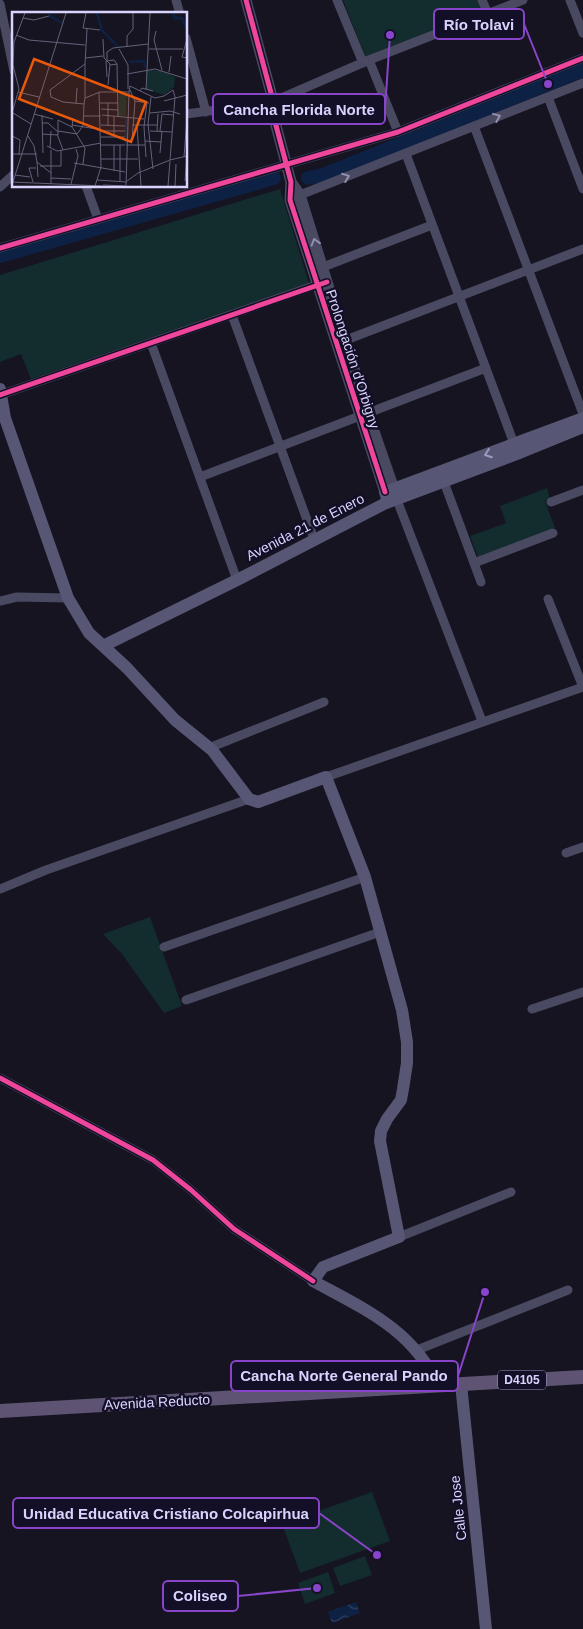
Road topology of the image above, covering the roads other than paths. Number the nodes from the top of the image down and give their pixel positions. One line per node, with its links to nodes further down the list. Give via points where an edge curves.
1 (246, 0): 15 (street, Prolongación d'Orbigny, via 271,93)
2 (337, 0): 12 (street)
3 (482, 0): 7 (street)
4 (522, 0): 7 (street)
5 (570, 0): 8 (street)
6 (0, 4): 11 (street)
7 (488, 14): 12 (street)
8 (583, 33)
9 (188, 45): 16 (street)
10 (583, 58): 19 (street)
11 (12, 61)
12 (366, 62): 15 (street); 19 (street)
13 (583, 83): 14 (street)
14 (548, 97): 18 (street, one-way to 14); 26 (street)
15 (270, 103): 16 (street); 21 (street, Prolongación d'Orbigny)
16 (206, 112): 17 (street)
17 (188, 114)
18 (474, 126): 20 (street); 33 (street)
19 (398, 132): 21 (street)
20 (406, 154): 27 (street, one-way to 20); 29 (street)
21 (286, 165): 23 (street, Prolongación d'Orbigny); 28 (street)
22 (12, 176): 24 (street)
23 (291, 182): 27 (street, Prolongación d'Orbigny); 34 (street, Prolongación d'Orbigny, via 290,200)
24 (0, 187)
25 (87, 188): 28 (street)
26 (583, 190)
27 (300, 195): 32 (street, Prolongación d'Orbigny, one-way to 27)
28 (98, 219): 30 (street)
29 (432, 225): 32 (street); 35 (street)
30 (0, 248)
31 (583, 249): 33 (street)
32 (322, 267): 34 (street, Prolongación d'Orbigny)
33 (529, 270): 35 (street); 42 (street)
34 (322, 283): 36 (street); 37 (street, Prolongación d'Orbigny); 41 (street, Prolongación d'Orbigny)
35 (459, 297): 37 (street); 39 (street)
36 (232, 315): 38 (street); 44 (street)
37 (346, 340): 41 (street, Prolongación d'Orbigny)
38 (151, 343): 40 (street); 46 (street)
39 (486, 368): 41 (street); 45 (street)
40 (1, 393): 56 (main road, via 5,418)
41 (364, 415): 44 (street); 49 (street, Prolongación d'Orbigny)
42 (583, 416): 45 (main road, Avenida 21 de Enero)
43 (583, 427): 45 (main road, Avenida 21 de Enero)
44 (280, 447): 46 (street); 52 (street)
45 (516, 449): 47 (main road, Avenida 21 de Enero); 49 (main road, Avenida 21 de Enero, one-way to 49)
46 (200, 477): 54 (street)
47 (444, 482): 49 (main road, Avenida 21 de Enero); 53 (street)
48 (583, 490): 50 (street)
49 (391, 496): 52 (main road, Avenida 21 de Enero); 62 (street)
50 (551, 502)
51 (553, 533): 53 (street)
52 (314, 539): 54 (main road, Avenida 21 de Enero)
53 (474, 563): 55 (street)
54 (237, 580): 59 (main road, Avenida 21 de Enero)
55 (481, 582)
56 (68, 598): 58 (street, via 17,597); 59 (main road, via 89,633)
57 (548, 599): 60 (street)
58 (0, 601)
59 (102, 646): 63 (main road, via 127,668 174,720)
60 (583, 687): 62 (street)
61 (324, 702): 63 (street)
62 (482, 721): 64 (street)
63 (209, 748): 65 (main road)
64 (326, 777): 65 (main road, via 258,802); 68 (main road)
65 (249, 799): 69 (street)
66 (583, 847): 67 (street)
67 (566, 853)
68 (365, 877): 70 (main road); 71 (street)
69 (0, 889)
70 (380, 932): 73 (street); 77 (main road, via 402,1010 407,1042 401,1100 381,1130 380,1141)
71 (164, 947)
72 (583, 992): 74 (street)
73 (186, 1000)
74 (532, 1009)
75 (0, 1078): 78 (street, via 153,1160 234,1228)
76 (511, 1192): 77 (street)
77 (399, 1237): 78 (main road, via 323,1267)
78 (313, 1280): 80 (main road, via 394,1328)
79 (568, 1290): 80 (street)
80 (417, 1350): 82 (main road)
81 (583, 1377): 83 (main road, Avenida Reducto / D4105)
82 (438, 1384): 83 (main road, Avenida Reducto / D4105); 84 (main road, Avenida Reducto / D4105)
83 (460, 1384): 85 (main road, Calle Jose)
84 (0, 1411)
85 (486, 1629)

